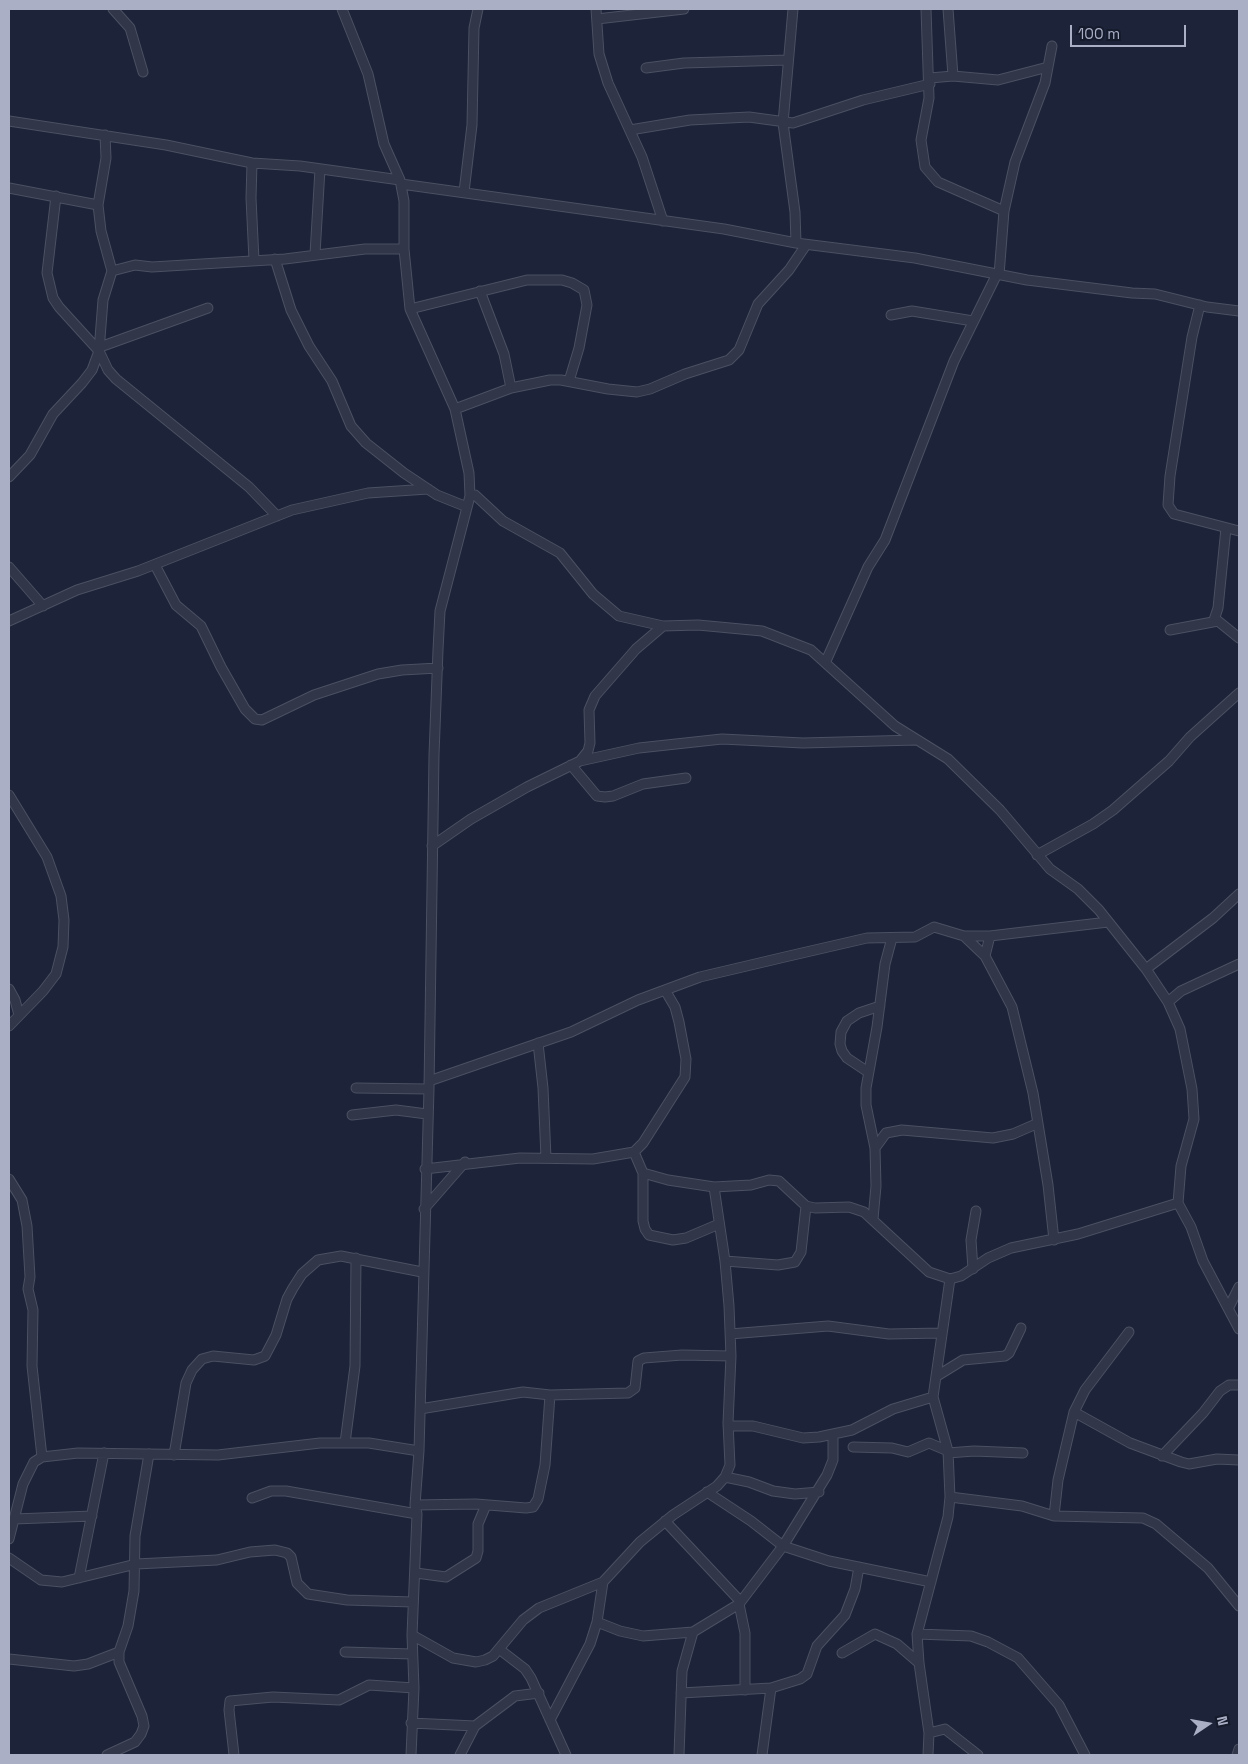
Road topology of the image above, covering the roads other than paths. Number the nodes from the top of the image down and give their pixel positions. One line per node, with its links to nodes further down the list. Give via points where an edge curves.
1 (113, 9): 14 (street, via 130,28)
2 (342, 9): 23 (street, via 368,74 384,144)
3 (478, 9): 25 (street, via 474,35 472,125)
4 (596, 9): 9 (street)
5 (684, 9): 9 (street)
6 (793, 9): 11 (street)
7 (926, 9): 16 (street)
8 (948, 9): 15 (street)
9 (596, 19): 19 (street, via 599,54 608,83)
10 (1052, 46): 12 (street)
11 (788, 60): 13 (street, via 684,63); 18 (street)
12 (1048, 67): 15 (street, via 998,80); 28 (street, via 1016,162)
13 (646, 68)
14 (143, 72)
15 (953, 76): 16 (street)
16 (930, 81): 18 (street, via 803,120); 28 (street, via 921,140 925,167 938,182)
17 (9, 120): 20 (street)
18 (783, 123): 19 (street, via 749,118 698,120 664,122); 30 (street)
19 (630, 130): 29 (street, via 654,188)
20 (105, 135): 21 (street); 27 (street, via 106,158)
21 (252, 162): 22 (street); 35 (street, via 250,198)
22 (320, 169): 23 (street); 33 (street)
23 (400, 182): 25 (street); 32 (street, via 404,201)
24 (9, 188): 26 (street)
25 (464, 192): 29 (street)
26 (56, 196): 27 (street); 45 (street, via 48,248 49,288 59,307)
27 (98, 205): 36 (street)
28 (1004, 211): 37 (street)
29 (663, 221): 30 (street)
30 (796, 243): 31 (street)
31 (806, 245): 37 (street, via 915,258); 46 (street, via 789,270 758,304 740,350 729,360 637,392 608,390)
32 (404, 249): 33 (street); 41 (street)
33 (315, 254): 34 (street)
34 (275, 259): 35 (street); 50 (street, via 290,310 332,381 347,420 371,448)
35 (254, 260): 36 (street, via 152,267 136,265)
36 (112, 271): 45 (street, via 103,300)
37 (998, 275): 39 (street, via 1155,294); 44 (street)
38 (480, 291): 41 (street); 46 (street, via 541,279 562,280 584,290 585,320); 47 (street, via 504,354)
39 (1200, 305): 42 (street); 54 (street, via 1192,337 1168,505 1174,514)
40 (208, 308): 45 (street)
41 (410, 309): 48 (street)
42 (1239, 311)
43 (891, 315): 44 (street, via 912,311)
44 (973, 321): 64 (street, via 911,466 885,540 868,568)
45 (99, 349): 49 (street, via 92,370 58,408 30,455); 53 (street, via 108,370 116,379 249,487)
46 (569, 381): 47 (street, via 550,380)
47 (511, 388): 48 (street)
48 (455, 409): 51 (street, via 469,473)
49 (9, 477)
50 (428, 489): 52 (street); 53 (street, via 357,495)
51 (470, 496): 52 (street); 61 (street, via 475,495 503,521 560,553 593,594 619,616)
52 (467, 507): 65 (street, via 440,611)
53 (278, 516): 56 (street)
54 (1226, 528): 55 (street); 59 (street)
55 (1239, 530)
56 (155, 565): 58 (street, via 77,590); 65 (street, via 176,605 201,626 245,710 254,719 262,720 314,696 378,674)
57 (9, 567): 58 (street)
58 (43, 606): 60 (street)
59 (1214, 620): 62 (street); 63 (street, via 1222,621)
60 (9, 621)
61 (663, 626): 64 (street, via 698,625 762,632 811,650); 68 (street, via 636,649 595,696 589,710 588,751)
62 (1170, 630)
63 (1239, 638)
64 (826, 661): 67 (street, via 880,712)
65 (438, 668): 71 (street)
66 (1239, 693): 72 (street, via 1113,810)
67 (916, 740): 68 (street, via 803,743 722,739 638,748); 72 (street, via 948,759 1000,810)
68 (576, 763): 69 (street, via 597,796 605,798 643,784); 71 (street, via 471,819)
69 (686, 778)
70 (9, 795): 85 (street, via 47,857 64,907 63,947 56,974)
71 (432, 846): 89 (street)
72 (1037, 855): 74 (street, via 1050,869 1078,888)
73 (1239, 894): 80 (street)
74 (1108, 922): 76 (street); 80 (street)
75 (964, 936): 76 (street); 77 (street, via 937,927 914,937); 78 (street)
76 (990, 936): 78 (street)
77 (892, 938): 82 (street, via 867,938 700,977); 84 (street)
78 (985, 956): 93 (street, via 1012,1007 1033,1094)
79 (1239, 964): 83 (street, via 1181,991)
80 (1146, 969): 83 (street)
81 (9, 989): 85 (street)
82 (665, 990): 87 (street, via 583,1027); 95 (street, via 679,1022 686,1059 685,1077)
83 (1168, 1002): 102 (street, via 1180,1029 1192,1089 1194,1118 1181,1166)
84 (880, 1006): 88 (street); 88 (street, via 847,1021 842,1032 842,1051)
85 (19, 1015): 86 (street)
86 (9, 1026)
87 (538, 1043): 89 (street); 96 (street)
88 (868, 1072): 94 (street, via 866,1105)
89 (429, 1085): 90 (street); 91 (street)
90 (356, 1088)
91 (428, 1114): 92 (street, via 396,1110); 98 (street)
92 (352, 1115)
93 (1036, 1124): 94 (street, via 993,1138 902,1130 886,1133); 108 (street, via 1048,1185)
94 (875, 1148): 106 (street)
95 (634, 1152): 96 (street, via 593,1159); 99 (street)
96 (546, 1158): 97 (street)
97 (466, 1162): 98 (street); 104 (street)
98 (425, 1169): 104 (street)
99 (643, 1174): 101 (street); 107 (street, via 643,1221 649,1235 673,1240 686,1238)
100 (9, 1179): 139 (street, via 22,1200 27,1226 28,1289 33,1310 32,1366)
101 (714, 1187): 103 (street, via 779,1181); 107 (street)
102 (1178, 1203): 108 (street); 115 (street, via 1191,1227 1203,1262)
103 (806, 1206): 106 (street, via 849,1207); 110 (street, via 801,1252 795,1262 778,1265)
104 (424, 1209): 112 (street)
105 (976, 1211): 111 (street, via 971,1240)
106 (873, 1219): 113 (street, via 929,1272)
107 (719, 1224): 110 (street)
108 (1054, 1240): 111 (street, via 1011,1248)
109 (356, 1258): 112 (street); 130 (street, via 355,1366); 137 (street, via 341,1256 318,1260 302,1274 287,1299 272,1346 260,1359 213,1356 198,1363 186,1383)
110 (725, 1261): 120 (street)
111 (973, 1269): 113 (street)
112 (422, 1272): 126 (street)
113 (950, 1280): 119 (street)
114 (1239, 1287): 115 (street)
115 (1229, 1307): 117 (street)
116 (1021, 1328): 122 (street, via 1005,1356 963,1360)
117 (1239, 1329)
118 (1129, 1332): 127 (street, via 1085,1390)
119 (941, 1333): 120 (street, via 889,1334 828,1326); 122 (street)
120 (730, 1334): 121 (street)
121 (731, 1356): 124 (street, via 644,1358 638,1361 632,1392); 128 (street)
122 (937, 1376): 125 (street)
123 (1239, 1385): 138 (street, via 1230,1385 1220,1391 1204,1413)
124 (550, 1395): 126 (street, via 504,1394); 146 (street, via 545,1465 536,1504 529,1508)
125 (933, 1396): 129 (street, via 893,1409 852,1430); 133 (street)
126 (420, 1409): 132 (street)
127 (1074, 1412): 138 (street, via 1114,1436); 149 (street, via 1058,1480)
128 (728, 1426): 129 (street, via 752,1426 803,1438); 141 (street, via 730,1459)
129 (833, 1434): 143 (street, via 833,1460)
130 (345, 1443): 132 (street, via 369,1443); 137 (street, via 234,1454)
131 (853, 1447): 133 (street, via 892,1448 908,1452 930,1443)
132 (419, 1451): 147 (street)
133 (948, 1452): 135 (street); 144 (street)
134 (104, 1453): 136 (street); 139 (street); 148 (street)
135 (1023, 1453)
136 (149, 1454): 137 (street); 155 (street, via 135,1536)
137 (174, 1455)
138 (1162, 1456): 140 (street, via 1189,1464 1217,1459)
139 (42, 1457): 150 (street, via 34,1462 23,1484)
140 (1239, 1460)
141 (725, 1477): 142 (street); 143 (street, via 773,1491 795,1494)
142 (707, 1492): 151 (street); 153 (street)
143 (819, 1492): 153 (street)
144 (950, 1497): 149 (street, via 1022,1506); 160 (street)
145 (252, 1498): 147 (street, via 271,1491 286,1491)
146 (486, 1505): 147 (street); 157 (street, via 478,1524 476,1558 446,1578)
147 (416, 1510): 157 (street)
148 (92, 1516): 150 (street); 158 (street)
149 (1054, 1516): 163 (street, via 1132,1516 1150,1521 1208,1568)
150 (14, 1519): 152 (street)
151 (665, 1521): 159 (street, via 640,1542); 162 (street)
152 (9, 1539)
153 (783, 1546): 156 (street, via 806,1556); 162 (street)
154 (9, 1558): 158 (street, via 41,1580 62,1582)
155 (136, 1564): 158 (street); 161 (street, via 209,1560 275,1550 291,1557 297,1583 308,1594 347,1600); 169 (street, via 133,1600)
156 (859, 1567): 160 (street); 176 (street, via 845,1616 817,1646 807,1674)
157 (416, 1572): 161 (street)
158 (79, 1578)
159 (603, 1582): 164 (street); 168 (street, via 539,1608 523,1620)
160 (931, 1582): 166 (street)
161 (413, 1602): 167 (street)
162 (739, 1602): 165 (street); 177 (street, via 745,1633)
163 (1239, 1605)
164 (597, 1622): 165 (street, via 643,1636); 180 (street, via 590,1644)
165 (693, 1632): 179 (street, via 682,1671)
166 (917, 1634): 174 (street); 194 (street, via 971,1636 1018,1658 1059,1705)
167 (412, 1635): 168 (street, via 463,1661 485,1660); 172 (street)
168 (499, 1649): 178 (street, via 525,1669)
169 (119, 1652): 173 (street, via 74,1666); 185 (street, via 119,1662 144,1726 135,1742)
170 (345, 1652): 172 (street)
171 (842, 1653): 174 (street, via 875,1634 902,1648)
172 (412, 1654): 175 (street)
173 (9, 1659)
174 (919, 1663): 183 (street)
175 (414, 1688): 181 (street); 186 (street, via 369,1685 339,1700 273,1697 230,1700 228,1710)
176 (770, 1688): 177 (street); 191 (street)
177 (745, 1690): 179 (street)
178 (539, 1693): 180 (street); 182 (street, via 515,1696)
179 (681, 1693): 190 (street)
180 (550, 1720): 189 (street)
181 (411, 1723): 182 (street); 187 (street)
182 (475, 1726): 188 (street)
183 (929, 1733): 192 (street); 193 (street, via 945,1729)
184 (1239, 1749): 195 (street)
185 (107, 1755)
186 (234, 1755)
187 (411, 1755)
188 (460, 1755)
189 (566, 1755)
190 (678, 1755)
191 (762, 1755)
192 (928, 1755)
193 (978, 1755)
194 (1085, 1755)
195 (1237, 1755)

